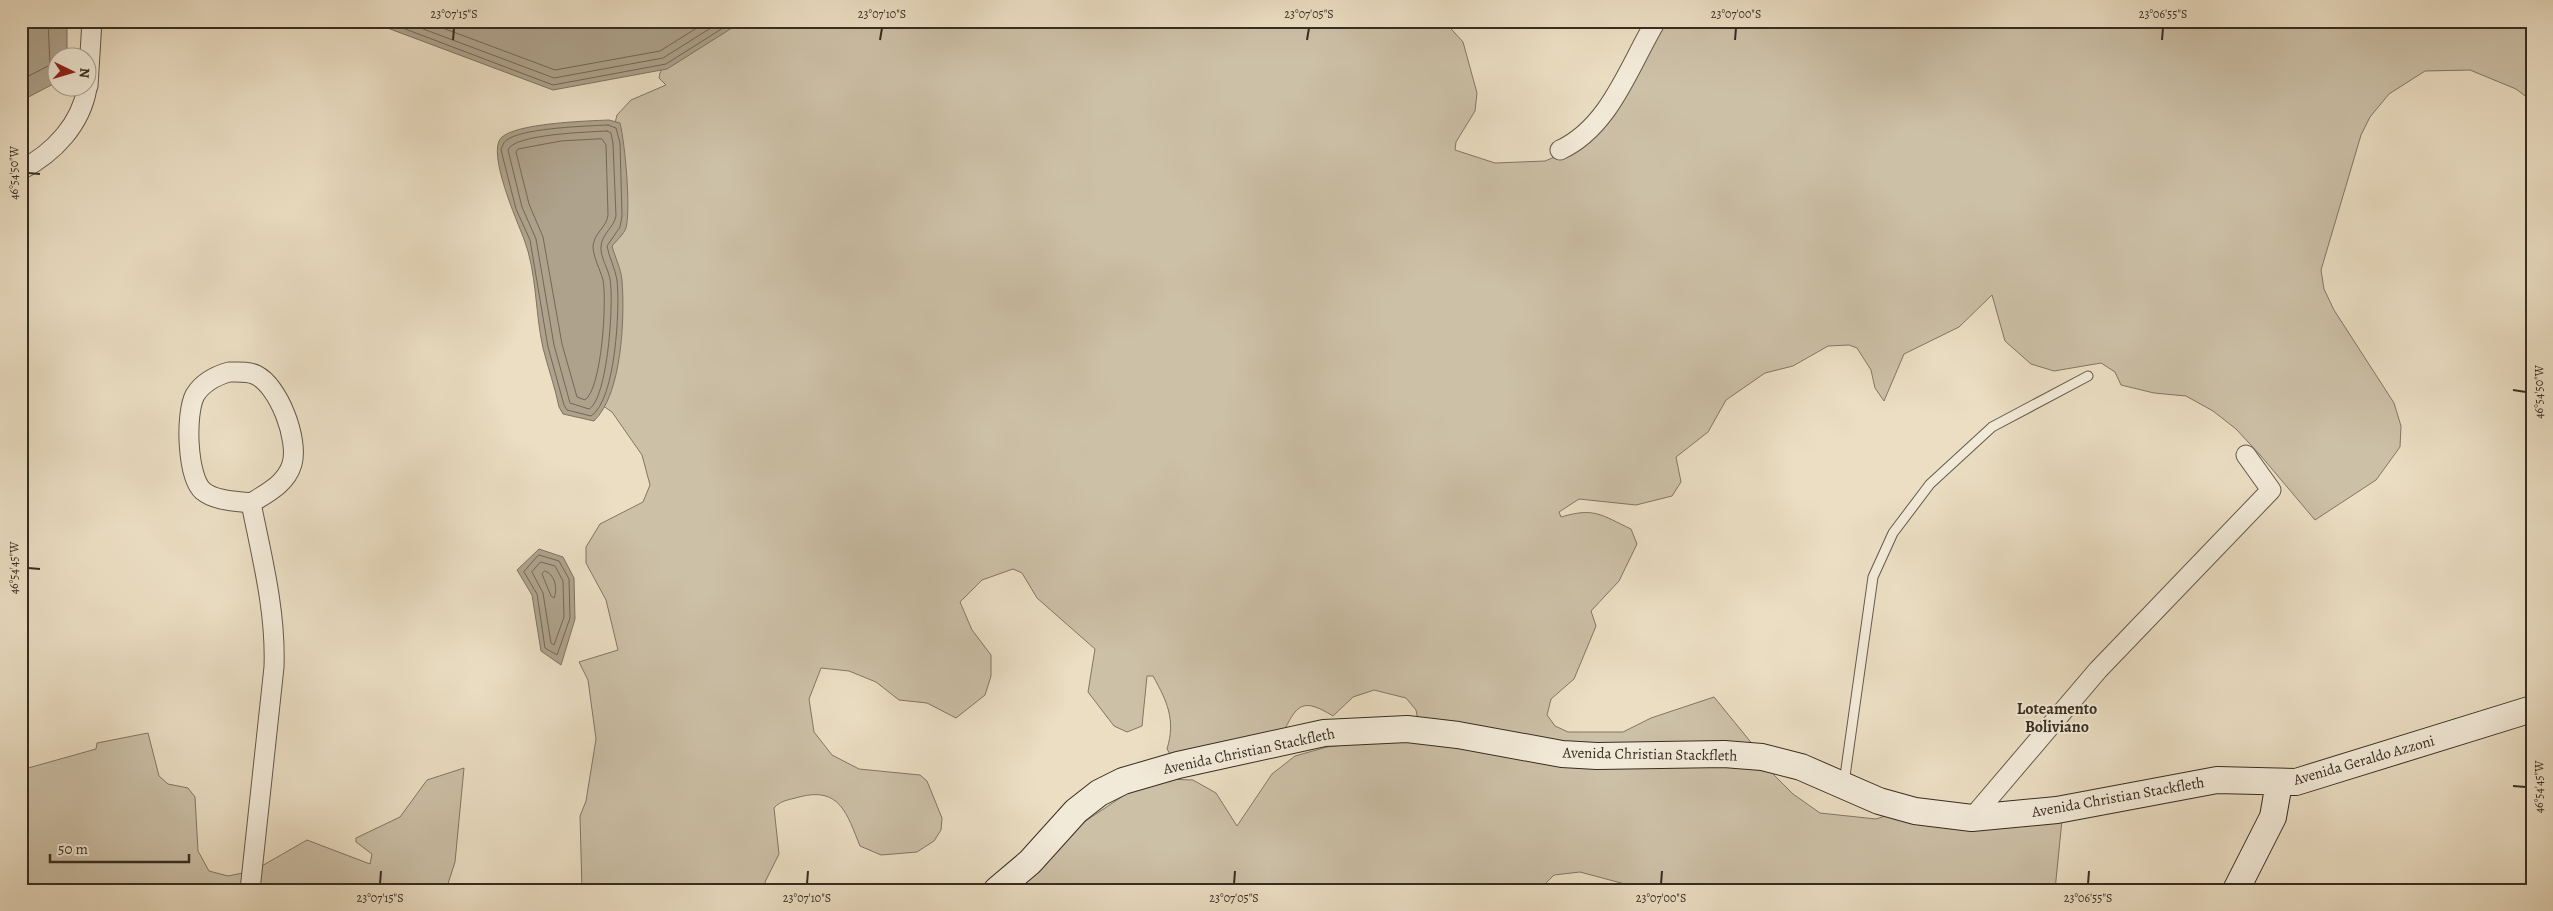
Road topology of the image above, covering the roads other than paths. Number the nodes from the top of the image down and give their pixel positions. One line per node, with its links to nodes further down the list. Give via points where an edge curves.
1 (92, 21): 3 (street)
2 (1656, 21): 5 (street, via 1607,107 1587,133)
3 (90, 48)
4 (84, 98): 6 (street, via 81,110 63,139 37,162)
5 (1560, 150)
6 (21, 170)
7 (2088, 376): 12 (lane, via 1992,427 1930,484 1893,533 1873,577)
8 (2246, 455): 13 (street, via 2271,490 2098,670)
9 (251, 503): 9 (street, via 277,487 286,476 292,464 292,438 277,394 267,381 254,374 229,372 208,381 194,398 190,465 196,483 204,492 218,498); 14 (street, via 271,602 275,641)
10 (2532, 708): 11 (street, Avenida Geraldo Azzoni, via 2326,774)
11 (2279, 783): 13 (street, Avenida Christian Stackfleth, via 2217,780 2057,810); 16 (street, Avenida Geraldo Azzoni, via 2274,817)
12 (1843, 786): 13 (street, Avenida Christian Stackfleth, via 1879,802); 15 (street, Avenida Christian Stackfleth, via 1801,767 1762,757 1562,754 1407,729 1324,733 1178,764 1099,793 1076,811 1030,862)
13 (1972, 818)
14 (250, 890)
15 (997, 890)
16 (2236, 890)

